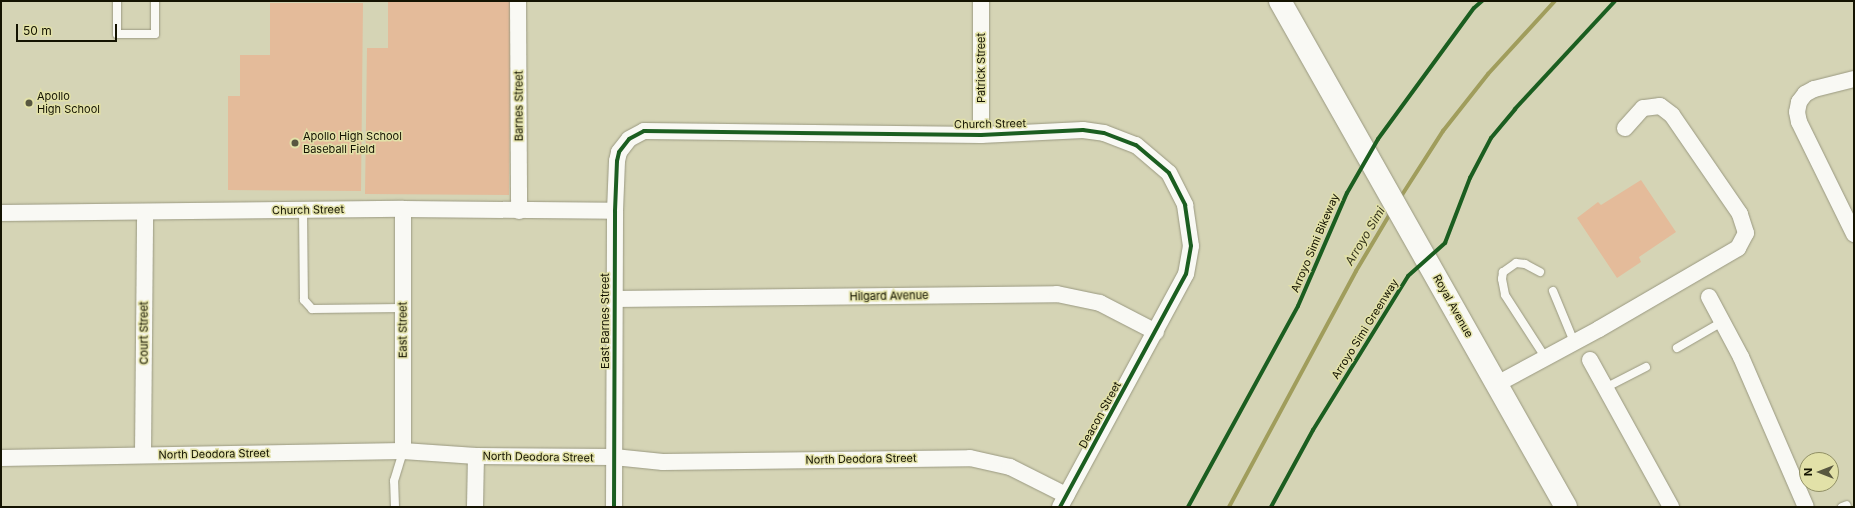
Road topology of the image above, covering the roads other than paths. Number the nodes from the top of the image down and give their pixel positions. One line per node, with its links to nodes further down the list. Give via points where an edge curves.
1 (117, 1): 2 (lane, via 117,34 155,34)
2 (155, 1)
3 (518, 1): 12 (street, Barnes Street)
4 (981, 1): 8 (street, Patrick Street)
5 (1280, 1): 29 (main road, Royal Avenue)
6 (1854, 79): 16 (street, via 1814,89 1805,94 1798,107 1799,122)
7 (1625, 128): 24 (street, via 1643,108 1660,106 1672,116 1740,214 1746,233 1738,248)
8 (981, 134): 9 (street, Church Street, via 644,131); 23 (street, Church Street, via 1083,130 1104,133 1136,146 1169,173 1185,205 1191,246 1186,274)
9 (629, 139): 13 (street, East Barnes Street, via 620,152 618,161)
10 (403, 209): 11 (street, Church Street); 12 (street, Church Street); 21 (street, East Street)
11 (303, 210): 14 (street, Church Street); 21 (lane, via 304,300 312,309)
12 (519, 211): 13 (street, Church Street)
13 (615, 211): 20 (street, East Barnes Street)
14 (145, 212): 15 (street, Church Street); 32 (street, Court Street)
15 (1, 213)
16 (1854, 234)
17 (1540, 272): 26 (lane, via 1525,264 1516,263 1503,272 1502,279 1505,295)
18 (1553, 291): 24 (lane)
19 (1708, 297): 22 (street)
20 (614, 299): 23 (street, Hilgard Avenue, via 1057,294 1100,303); 35 (street, East Barnes Street)
21 (403, 308): 31 (street, East Street)
22 (1722, 322): 25 (lane); 42 (street, via 1741,357)
23 (1156, 332): 36 (street, Deacon Street)
24 (1574, 342): 26 (street)
25 (1677, 348)
26 (1545, 357): 29 (street)
27 (1590, 360): 30 (street)
28 (1646, 367): 30 (lane)
29 (1497, 384): 40 (main road, Royal Avenue)
30 (1605, 388): 41 (street)
31 (403, 451): 32 (street, North Deodora Street); 33 (street, North Deodora Street); 37 (lane, via 394,481)
32 (143, 455): 34 (street, North Deodora Street)
33 (476, 456): 35 (street, North Deodora Street); 38 (street)
34 (1, 458)
35 (614, 458): 36 (street, North Deodora Street, via 663,462 970,458 1010,467); 39 (street, East Barnes Street)
36 (1063, 501)
37 (395, 507)
38 (476, 507)
39 (614, 507)
40 (1566, 507)
41 (1671, 507)
42 (1806, 507)

